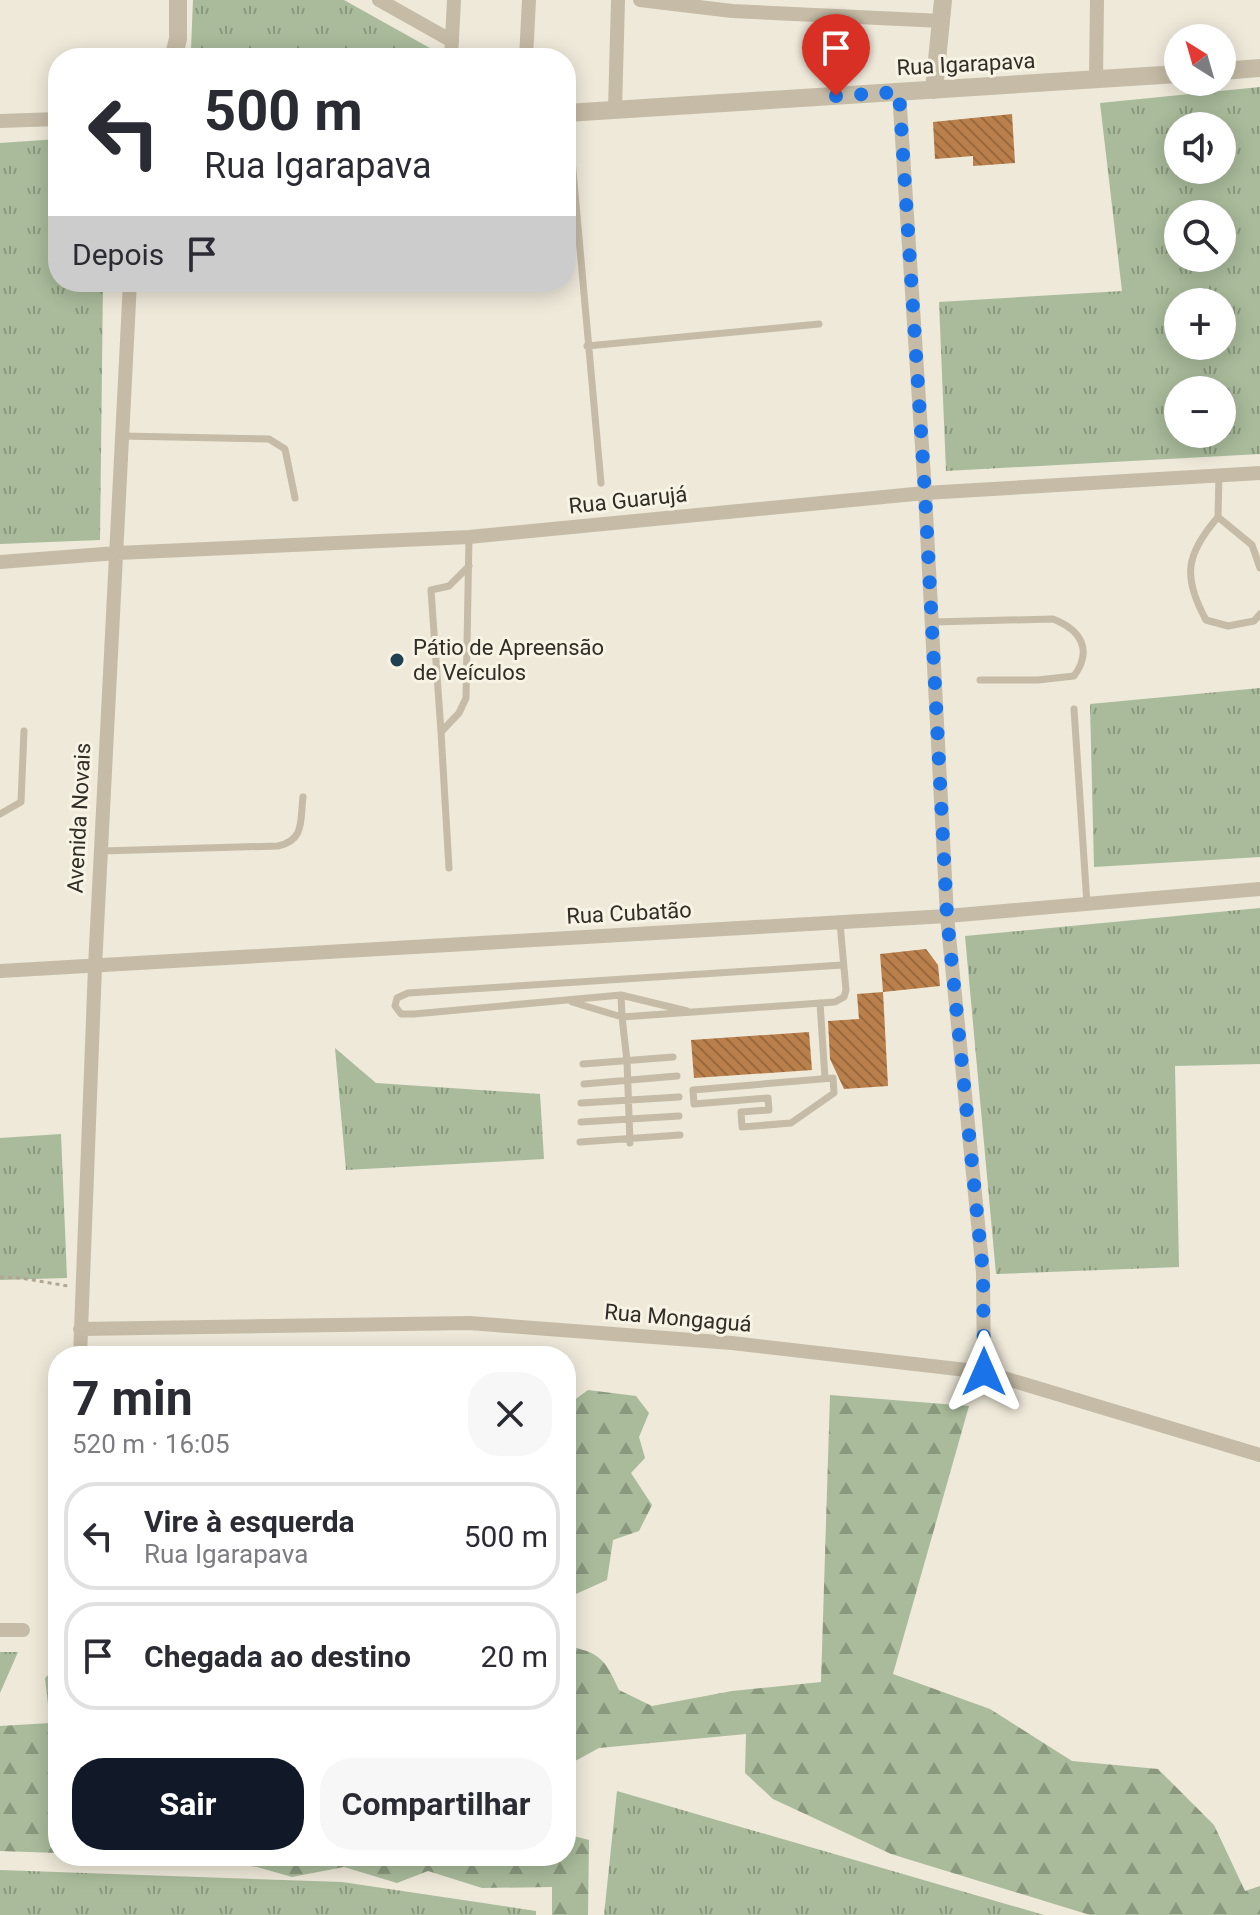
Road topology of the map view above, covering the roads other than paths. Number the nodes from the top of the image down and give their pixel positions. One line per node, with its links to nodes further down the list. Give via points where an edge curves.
1 (178, 0): 12 (street)
2 (379, 0): 11 (street)
3 (454, 0): 11 (street)
4 (529, 0): 14 (street)
5 (618, 0): 21 (street)
6 (640, 0): 9 (street)
7 (943, 0): 10 (street)
8 (1097, 0): 18 (street)
9 (732, 6): 10 (street)
10 (942, 21): 19 (street)
11 (452, 41): 13 (street)
12 (176, 48)
13 (452, 48)
14 (527, 48)
15 (1260, 68): 16 (street)
16 (1236, 70)
17 (1164, 75): 18 (street, Rua Igarapava)
18 (1096, 80): 19 (street, Rua Igarapava)
19 (934, 90): 20 (street, Rua Igarapava)
20 (899, 92): 21 (street, Rua Igarapava); 33 (street)
21 (615, 110): 22 (street, Rua Igarapava)
22 (576, 112)
23 (48, 119): 24 (street)
24 (0, 121)
25 (576, 218): 28 (lane)
26 (130, 292): 29 (street, Avenida Novais)
27 (819, 324): 28 (lane)
28 (587, 346): 32 (lane)
29 (123, 436): 34 (lane, via 269,439 285,449); 37 (street, Avenida Novais)
30 (1260, 473): 31 (street, Rua Guarujá)
31 (1219, 475): 33 (street, Rua Guarujá); 35 (lane)
32 (601, 483)
33 (925, 493): 36 (street, Rua Guarujá); 42 (street)
34 (295, 498)
35 (1218, 517): 40 (lane, via 1252,545); 41 (lane, via 1190,558 1194,598 1206,620 1228,626 1254,621)
36 (469, 537): 37 (street, Rua Guarujá); 39 (lane)
37 (117, 553): 38 (street, Rua Guarujá); 49 (street, Avenida Novais)
38 (0, 562)
39 (469, 566): 46 (lane, via 466,698); 46 (lane, via 449,586 431,590)
40 (1260, 568)
41 (1260, 614)
42 (932, 622): 43 (lane, via 1053,619 1068,625 1083,646 1084,662 1074,676); 53 (street)
43 (980, 680)
44 (1074, 709): 52 (lane)
45 (24, 731): 48 (lane, via 21,802)
46 (441, 732): 50 (lane)
47 (303, 797): 49 (lane, via 298,837 291,844)
48 (0, 814)
49 (101, 851): 56 (street, Avenida Novais)
50 (449, 868)
51 (1260, 889): 52 (street, Rua Cubatão)
52 (1087, 904): 53 (street, Rua Cubatão)
53 (947, 916): 54 (street, Rua Cubatão); 81 (street, via 983,1273)
54 (840, 923): 55 (lane); 56 (street, Rua Cubatão)
55 (842, 965): 59 (lane, via 408,993 397,998 395,1006 401,1014 414,1014); 60 (lane, via 844,997)
56 (95, 967): 57 (street, Rua Cubatão); 79 (street, Avenida Novais)
57 (0, 971)
58 (621, 995): 59 (lane); 61 (lane); 62 (lane)
59 (567, 1000): 62 (lane)
60 (820, 1003): 61 (lane); 67 (lane)
61 (695, 1013): 62 (lane)
62 (622, 1017): 64 (lane)
63 (673, 1057): 64 (lane)
64 (627, 1061): 65 (lane); 68 (lane)
65 (583, 1064)
66 (677, 1076): 68 (lane)
67 (825, 1078): 67 (lane, via 693,1090 694,1104 768,1098 769,1110 741,1112 742,1127 791,1123 834,1093 833,1078)
68 (628, 1080): 69 (lane); 71 (lane)
69 (584, 1084)
70 (679, 1097): 71 (lane)
71 (628, 1099): 72 (lane); 74 (lane)
72 (581, 1103)
73 (679, 1116): 74 (lane)
74 (629, 1119): 75 (lane); 77 (lane)
75 (581, 1122)
76 (680, 1135): 77 (lane)
77 (630, 1140): 78 (lane)
78 (580, 1142)
79 (80, 1329): 80 (street, Avenida Novais); 81 (street, Rua Mongaguá, via 469,1323 732,1343)
80 (80, 1346)
81 (984, 1372): 82 (street, Rua Mongaguá)
82 (1260, 1455)
83 (0, 1630): 84 (street)
84 (23, 1630)

